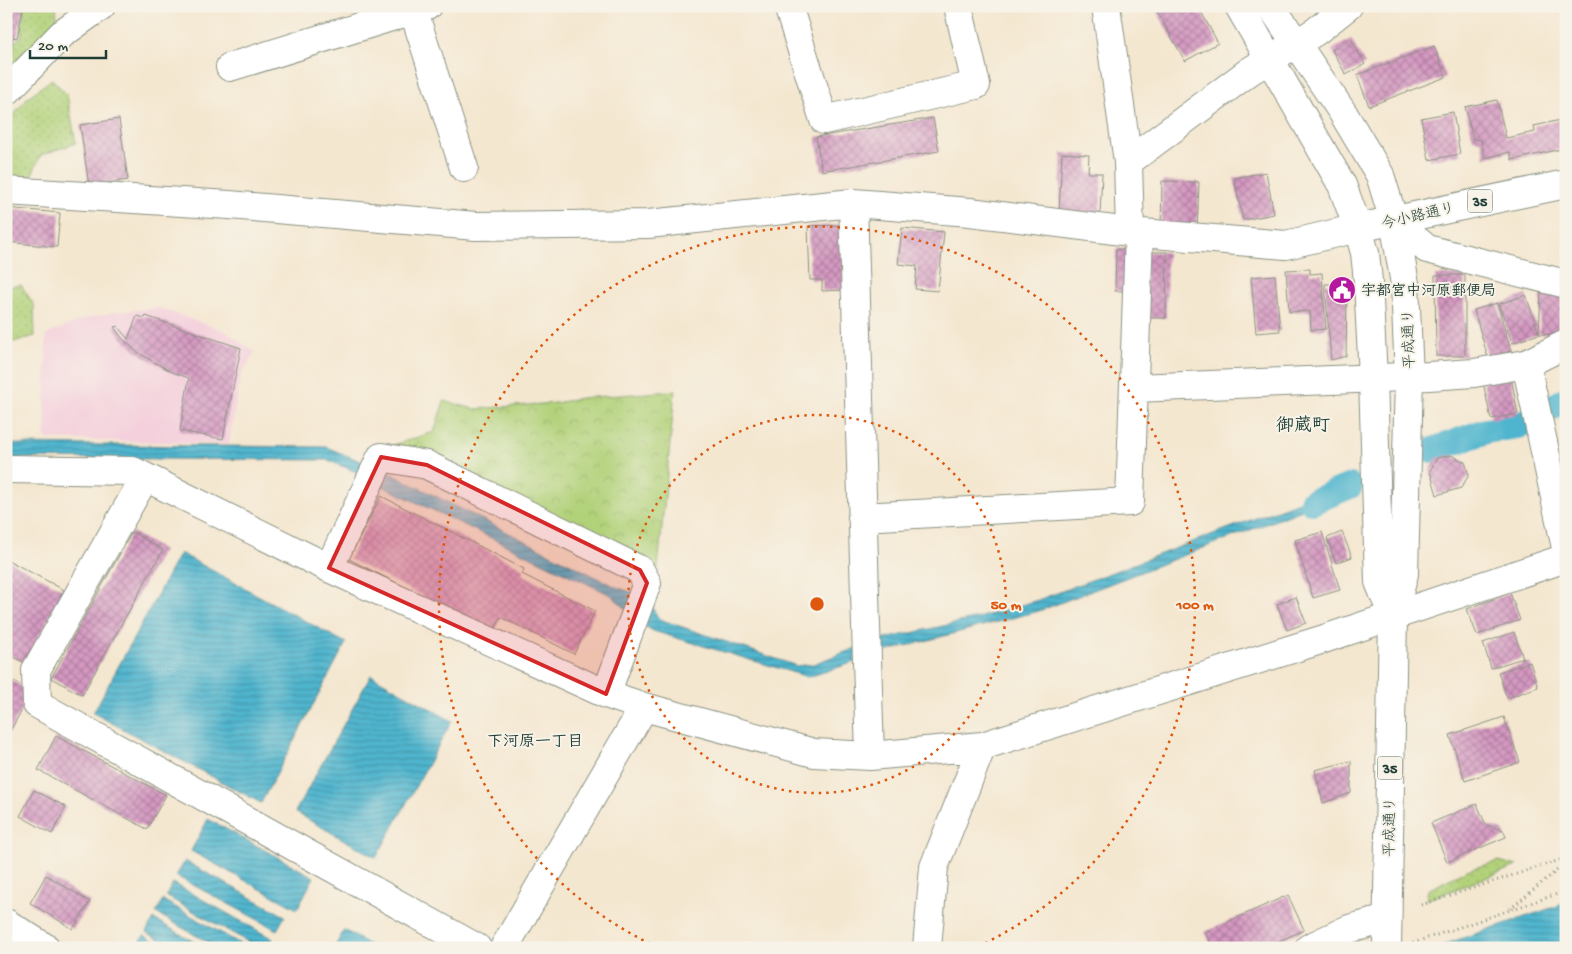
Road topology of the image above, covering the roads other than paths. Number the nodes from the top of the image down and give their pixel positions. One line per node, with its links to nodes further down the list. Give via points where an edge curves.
1 (101, 6): 12 (street, via 62,34)
2 (788, 6): 3 (street, via 824,120 976,85)
3 (958, 6)
4 (1106, 6): 13 (street)
5 (1239, 6): 10 (street, 平成通り)
6 (1271, 6): 9 (street, 平成通り)
7 (1348, 6): 9 (street)
8 (417, 8): 11 (street); 14 (street)
9 (1296, 44): 10 (street); 18 (street, 平成通り, via 1380,175)
10 (1270, 59): 13 (street); 19 (street, 平成通り, via 1342,185)
11 (230, 67)
12 (6, 92)
13 (1128, 162): 20 (street)
14 (464, 168)
15 (1566, 184): 18 (street, 今小路通り / 35)
16 (6, 190): 17 (street, 今小路通り, via 476,226 648,224)
17 (853, 203): 20 (street, 今小路通り, via 970,212); 29 (street)
18 (1394, 221): 19 (street, 今小路通り / 35); 21 (street, via 1427,249); 25 (street, 平成通り / 35, via 1405,284)
19 (1358, 228): 20 (street, 今小路通り, via 1286,245); 24 (street, 平成通り / 35, via 1366,262)
20 (1135, 232): 26 (street)
21 (1566, 284)
22 (1566, 344): 23 (street)
23 (1526, 364): 25 (street, via 1474,373); 30 (street)
24 (1373, 377): 25 (street); 26 (street); 33 (street, 平成通り / 35, via 1379,582)
25 (1409, 377): 33 (street, 平成通り / 35, via 1404,574)
26 (1135, 388): 29 (street, via 1130,502)
27 (6, 469): 28 (street, via 133,471)
28 (146, 477): 32 (street); 42 (street, via 36,670 37,704)
29 (862, 517): 37 (street)
30 (1566, 548)
31 (1566, 558): 33 (street)
32 (328, 568): 34 (street); 34 (street, via 381,457 427,464 640,570 647,583)
33 (1393, 616): 36 (street); 38 (street, 平成通り / 35)
34 (606, 694): 35 (street)
35 (644, 707): 37 (street, via 814,753); 43 (street)
36 (982, 746): 37 (street); 44 (street, via 934,867)
37 (870, 756)
38 (1388, 919): 40 (street, 平成通り / 35); 45 (street, via 1349,929)
39 (6, 923): 41 (street)
40 (1398, 946)
41 (46, 948)
42 (477, 948)
43 (504, 948)
44 (927, 948)
45 (1309, 948)

